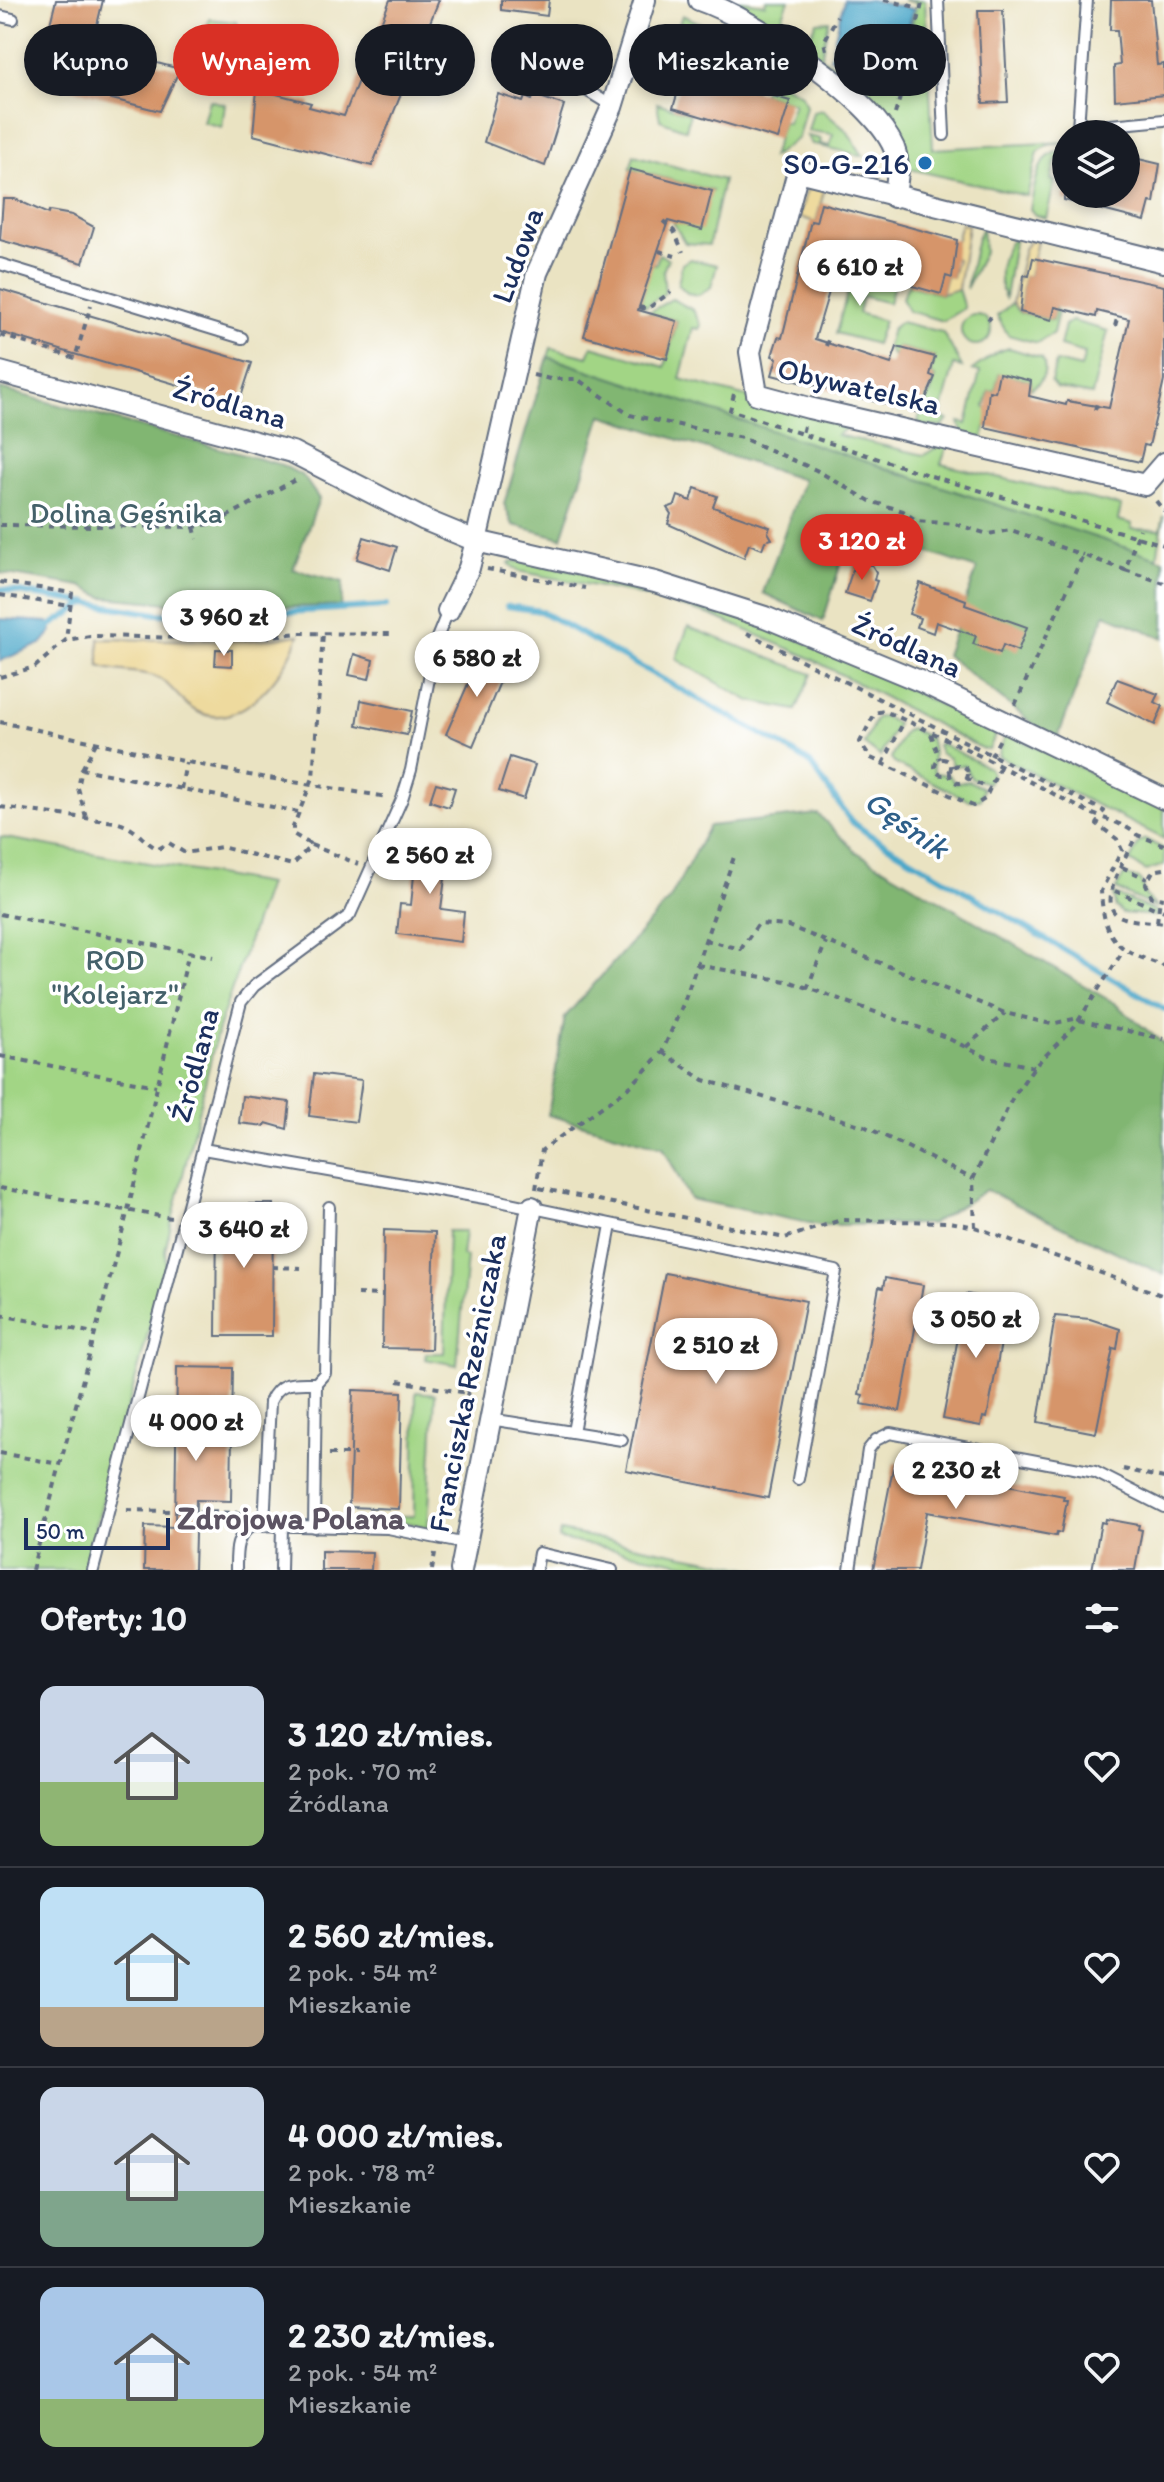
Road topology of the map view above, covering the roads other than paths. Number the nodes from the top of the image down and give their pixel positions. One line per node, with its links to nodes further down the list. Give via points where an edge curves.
1 (645, 0): 8 (street, Ludowa)
2 (699, 0): 11 (street, via 750,23 874,115 899,169)
3 (938, 0): 10 (lane)
4 (1087, 0): 9 (lane, via 1078,128)
5 (0, 16): 6 (lane)
6 (13, 19)
7 (596, 96): 8 (lane)
8 (612, 106): 17 (street, Ludowa, via 537,273)
9 (1164, 120)
10 (944, 135)
11 (894, 197): 12 (street, Obywatelska); 16 (street, Obywatelska, via 798,171 750,352 757,394 1145,485)
12 (1164, 262)
13 (0, 264): 14 (lane)
14 (242, 338)
15 (0, 372): 17 (street, Źródlana, via 292,452)
16 (1164, 463)
17 (476, 541): 18 (street, Źródlana); 19 (street, Źródlana, via 655,582 765,617 920,682)
18 (448, 611): 20 (lane, Źródlana, via 437,638 411,770 371,869 350,915 254,986 241,1002)
19 (1164, 799)
20 (203, 1149): 21 (lane); 34 (lane, Źródlana)
21 (531, 1195): 23 (lane); 25 (street, Franciszka Rzeźniczaka)
22 (329, 1207): 24 (lane, via 325,1373)
23 (611, 1225): 26 (lane); 28 (lane, via 836,1271)
24 (316, 1383): 30 (lane, via 287,1382 270,1402); 32 (lane)
25 (490, 1419): 26 (lane); 33 (street, Franciszka Rzeźniczaka)
26 (573, 1432): 27 (lane)
27 (622, 1440)
28 (798, 1479)
29 (1164, 1507): 40 (lane, via 1095,1472 890,1433 868,1450)
30 (264, 1526): 31 (lane); 35 (lane, via 252,1525 243,1532 236,1544)
31 (282, 1526): 32 (lane); 36 (lane)
32 (314, 1527): 33 (lane, via 388,1528)
33 (466, 1544): 37 (street, Franciszka Rzeźniczaka)
34 (93, 1570)
35 (236, 1570)
36 (281, 1570)
37 (461, 1570)
38 (536, 1570): 39 (lane, via 539,1553)
39 (612, 1570)
40 (850, 1570)

